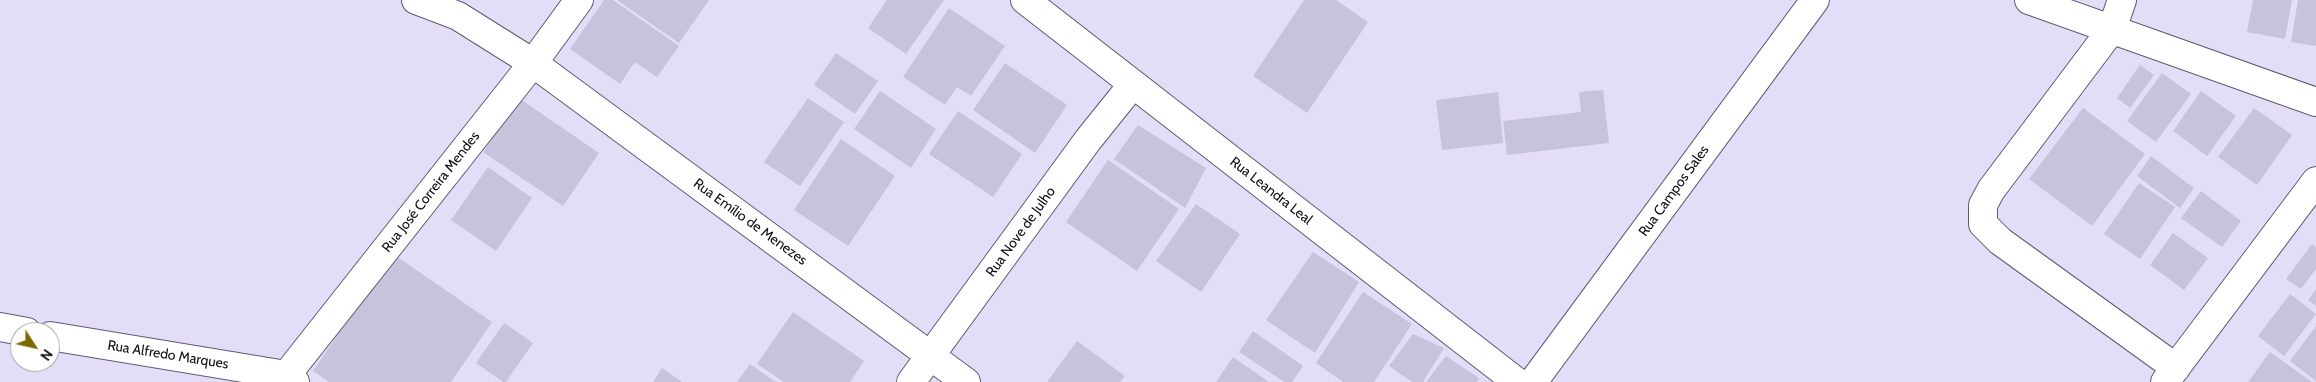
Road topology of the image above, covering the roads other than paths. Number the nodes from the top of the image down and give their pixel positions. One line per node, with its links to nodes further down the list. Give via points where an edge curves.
1 (416, 0): 8 (street, Rua Emílio de Menezes, via 458,16)
2 (579, 0): 8 (street, Rua José Correira Mendes)
3 (1025, 0): 9 (street, Rua Leandra Leal)
4 (1815, 0): 19 (street, Rua Campos Sales)
5 (2029, 0): 7 (street)
6 (2122, 0): 7 (street)
7 (2112, 29): 10 (street); 14 (street, via 1991,190 1983,205 1983,224 2000,241)
8 (533, 63): 13 (street, Rua Emílio de Menezes); 15 (street, Rua José Correira Mendes)
9 (1133, 84): 13 (street, Rua Nove de Julho, via 1088,140); 18 (street, Rua Leandra Leal)
10 (2316, 102)
11 (2316, 181): 14 (street)
12 (60, 338): 15 (street, Rua Alfredo Marques)
13 (932, 355): 16 (street, Rua Nove de Julho); 17 (street, Rua Emílio de Menezes)
14 (2171, 375)
15 (287, 380)
16 (911, 382)
17 (966, 382)
18 (1517, 382)
19 (1533, 382)

